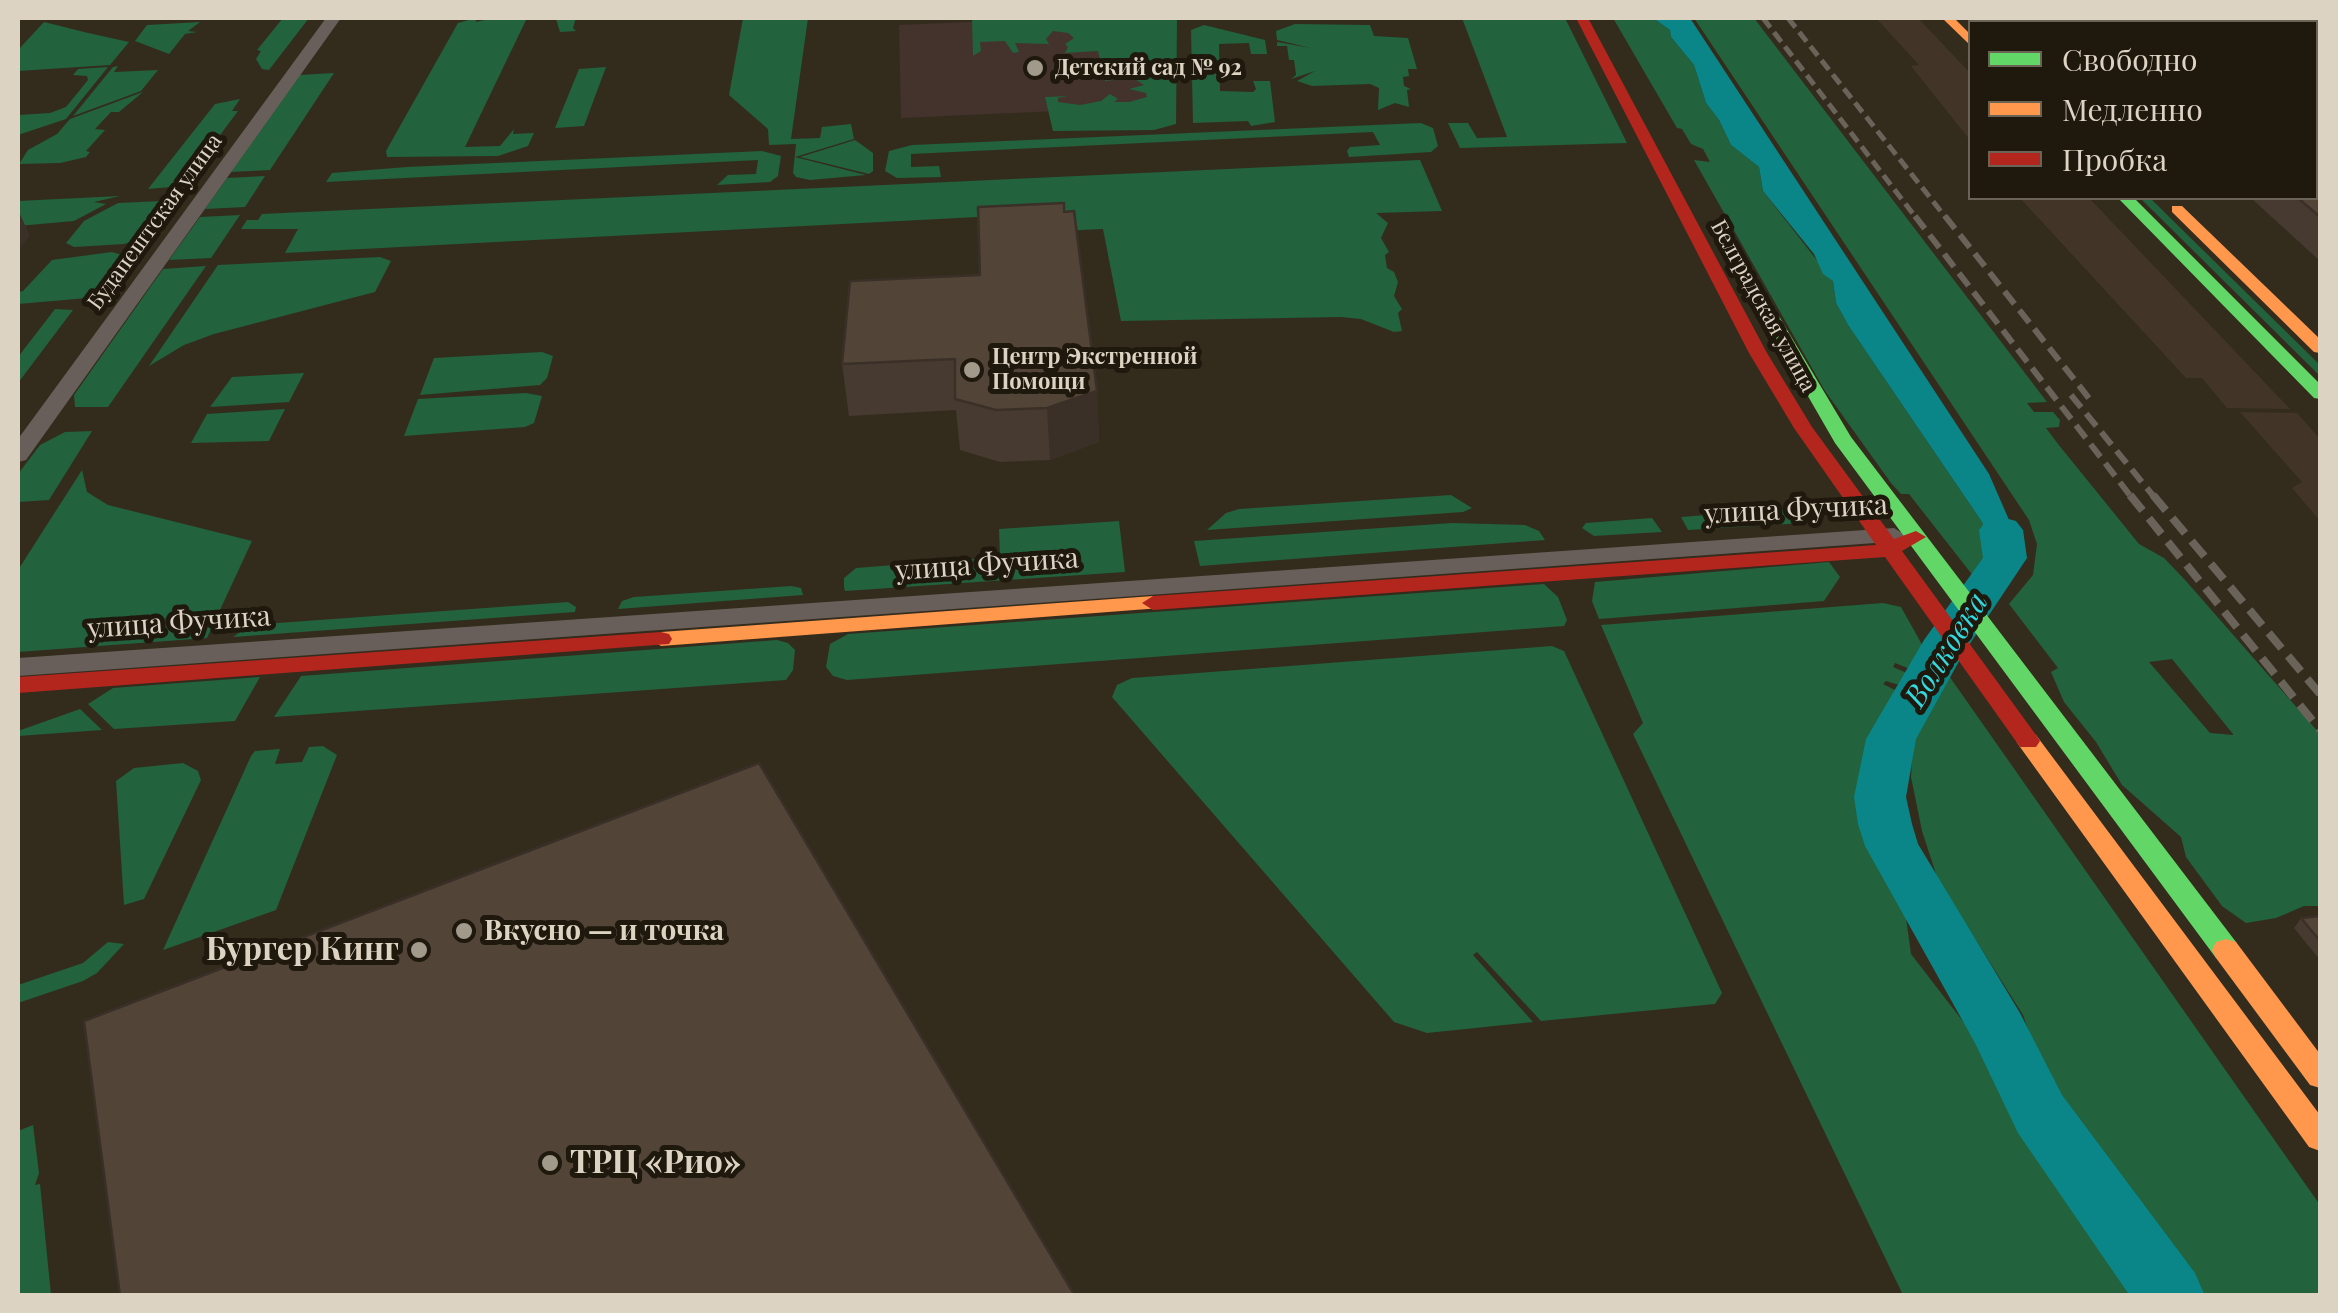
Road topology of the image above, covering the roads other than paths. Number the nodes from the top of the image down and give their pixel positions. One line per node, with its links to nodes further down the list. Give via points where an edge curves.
1 (318, 18): 11 (street, Будапештская улица)
2 (333, 18): 12 (street, Будапештская улица)
3 (1582, 18): 14 (street, Белградская улица, via 1782,397)
4 (1602, 18): 13 (street, Белградская улица, via 1810,390)
5 (1948, 18): 6 (street)
6 (1968, 38)
7 (2128, 200): 10 (street)
8 (2167, 200): 9 (street)
9 (2320, 348)
10 (2320, 394)
11 (18, 423)
12 (18, 455)
13 (1916, 538): 14 (street, улица Фучика); 17 (street, Белградская улица)
14 (1882, 542): 15 (street, улица Фучика); 16 (street, улица Фучика); 18 (street, Белградская улица)
15 (18, 667)
16 (18, 685)
17 (2320, 1076)
18 (2320, 1138)

